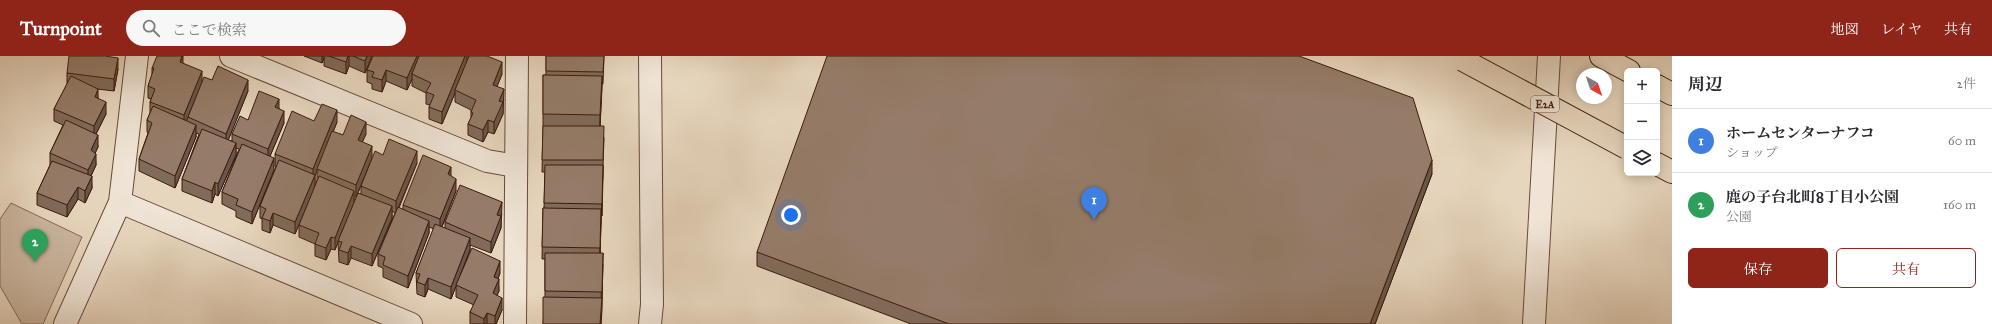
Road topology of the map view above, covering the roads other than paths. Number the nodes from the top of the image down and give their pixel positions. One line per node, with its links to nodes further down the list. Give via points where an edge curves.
1 (137, 56): 13 (street)
2 (231, 56): 10 (street, via 487,161)
3 (517, 56): 10 (street)
4 (650, 56): 17 (street)
5 (1549, 56): 18 (street)
6 (1601, 56): 8 (highway)
7 (1459, 58): 9 (highway, E2A, bridge)
8 (1624, 68)
9 (1624, 146)
10 (516, 166): 16 (street)
11 (1660, 166): 12 (highway)
12 (1672, 172)
13 (120, 202): 14 (street); 15 (street)
14 (64, 324)
15 (411, 324)
16 (515, 324)
17 (650, 324)
18 (1534, 324)

